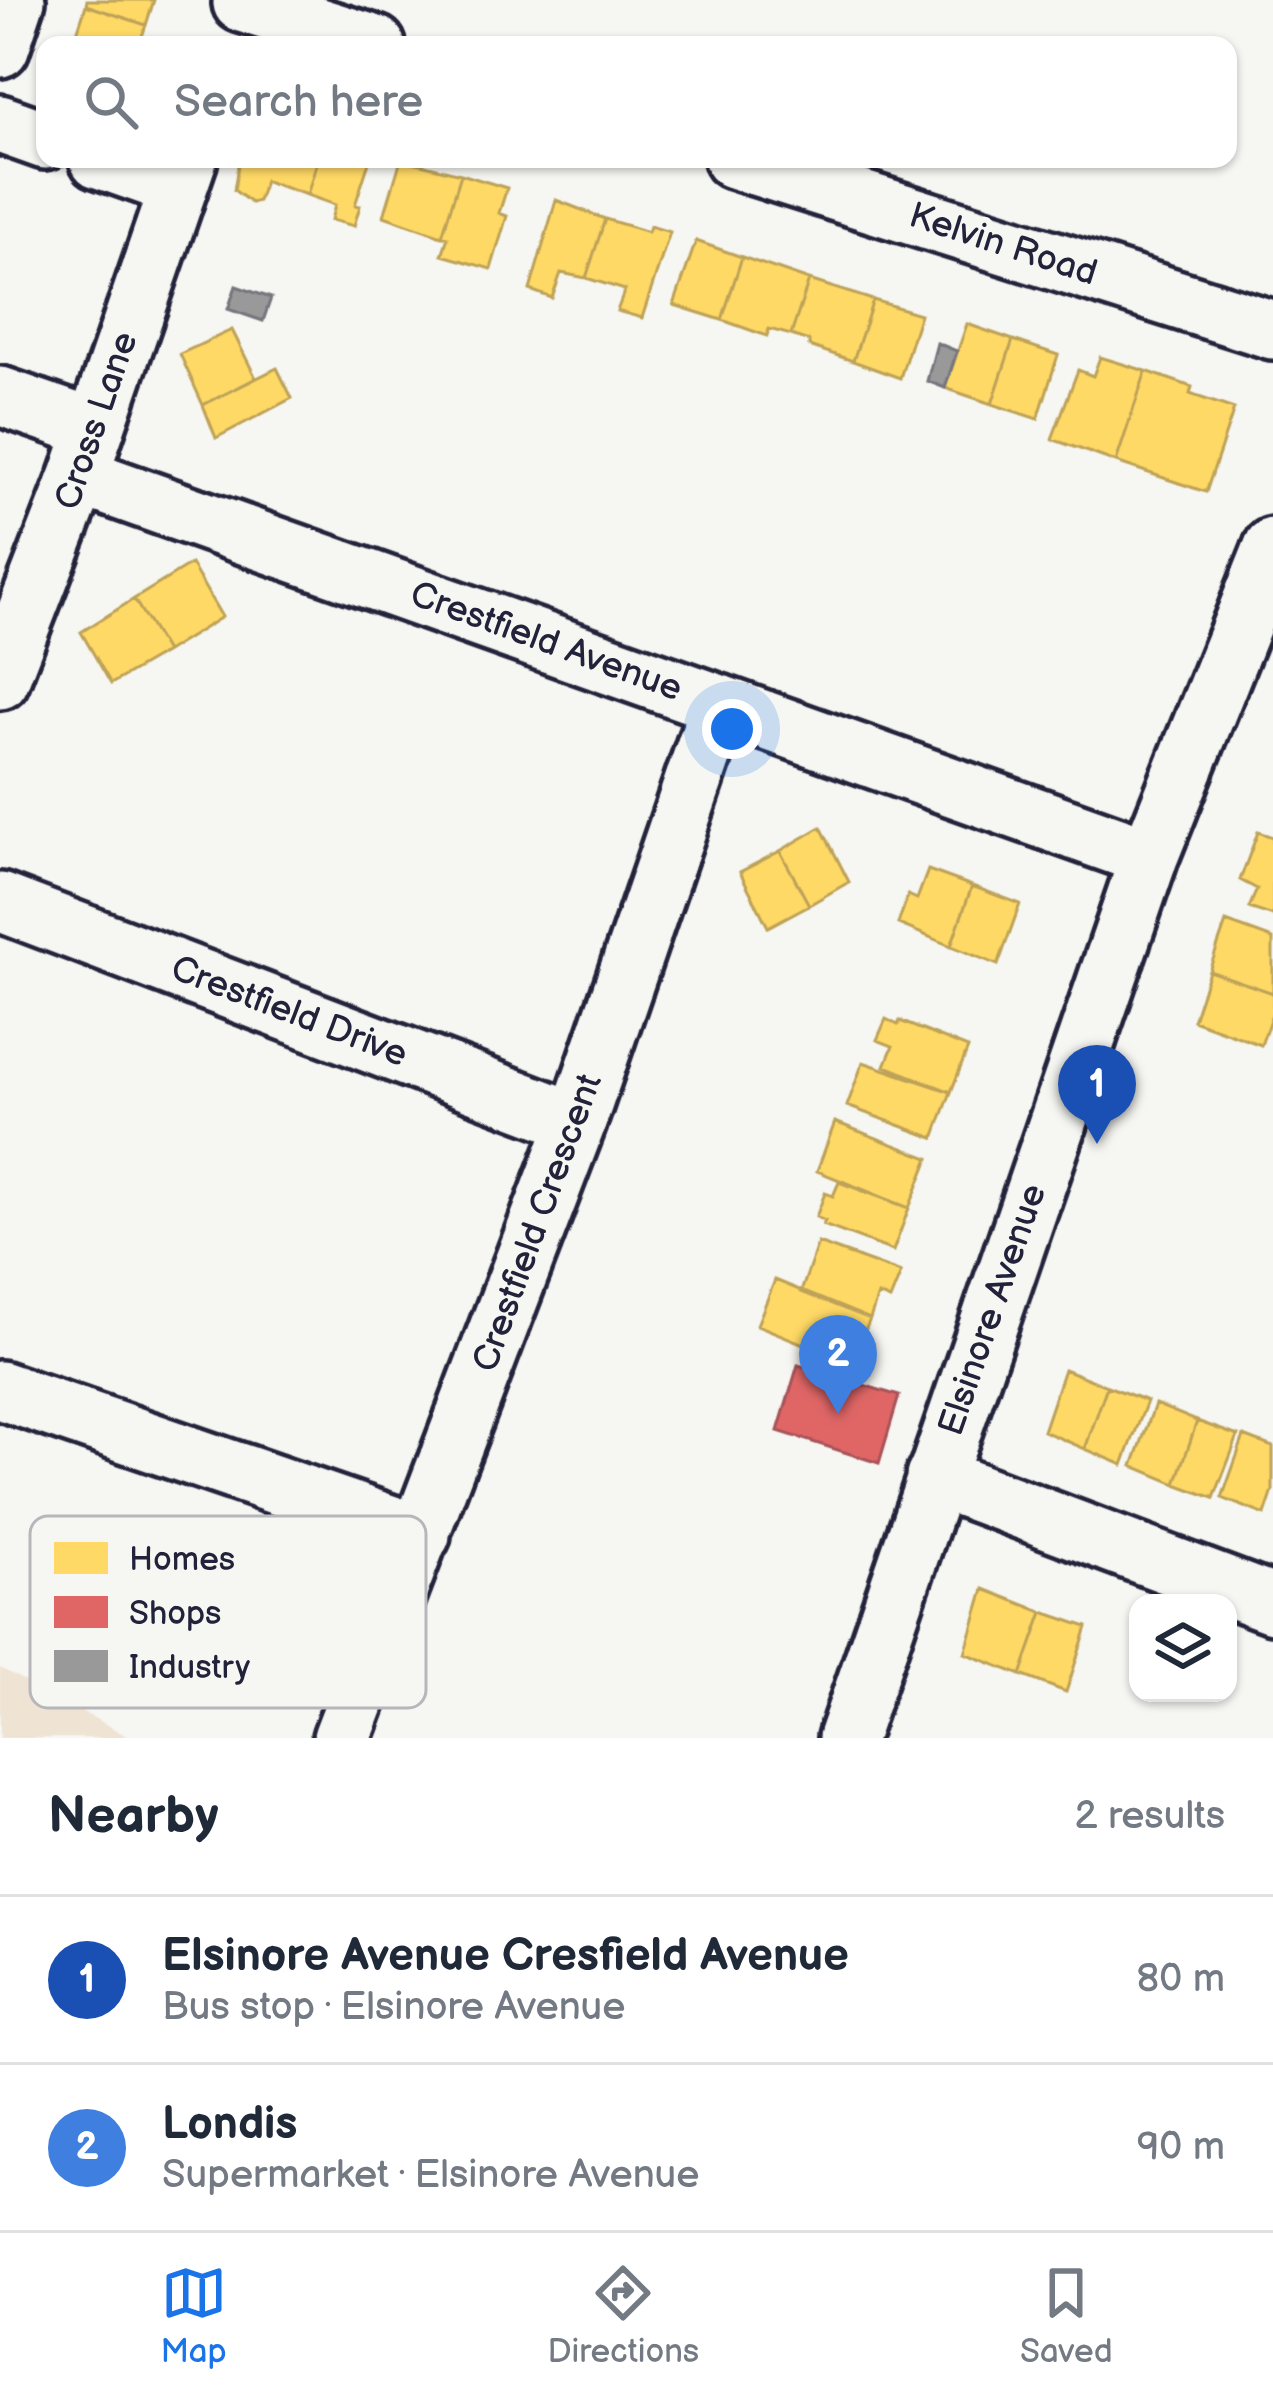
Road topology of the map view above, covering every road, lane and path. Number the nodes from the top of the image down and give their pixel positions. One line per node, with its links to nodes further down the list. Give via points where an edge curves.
1 (16, 0): 4 (street)
2 (238, 16): 3 (street)
3 (333, 36)
4 (0, 48)
5 (0, 124): 6 (street)
6 (36, 137)
7 (153, 168): 9 (street)
8 (761, 168): 10 (street, Kelvin Road)
9 (183, 173): 12 (street, Cross Lane)
10 (1273, 330)
11 (0, 395): 12 (street, Crestfield Avenue)
12 (87, 452): 14 (street, Cross Lane); 15 (street, Crestfield Avenue)
13 (1268, 577): 16 (street, Elsinore Avenue)
14 (0, 680)
15 (720, 704): 16 (street, Crestfield Avenue); 18 (street, Crestfield Crescent)
16 (1149, 857): 20 (street, Elsinore Avenue)
17 (0, 902): 18 (street, Crestfield Drive)
18 (578, 1122): 22 (street, Crestfield Crescent)
19 (0, 1390): 21 (street)
20 (935, 1477): 23 (street); 26 (street, Elsinore Avenue)
21 (366, 1516)
22 (426, 1522)
23 (1273, 1604)
24 (354, 1708): 25 (street, Crestfield Crescent)
25 (342, 1738)
26 (847, 1738)

